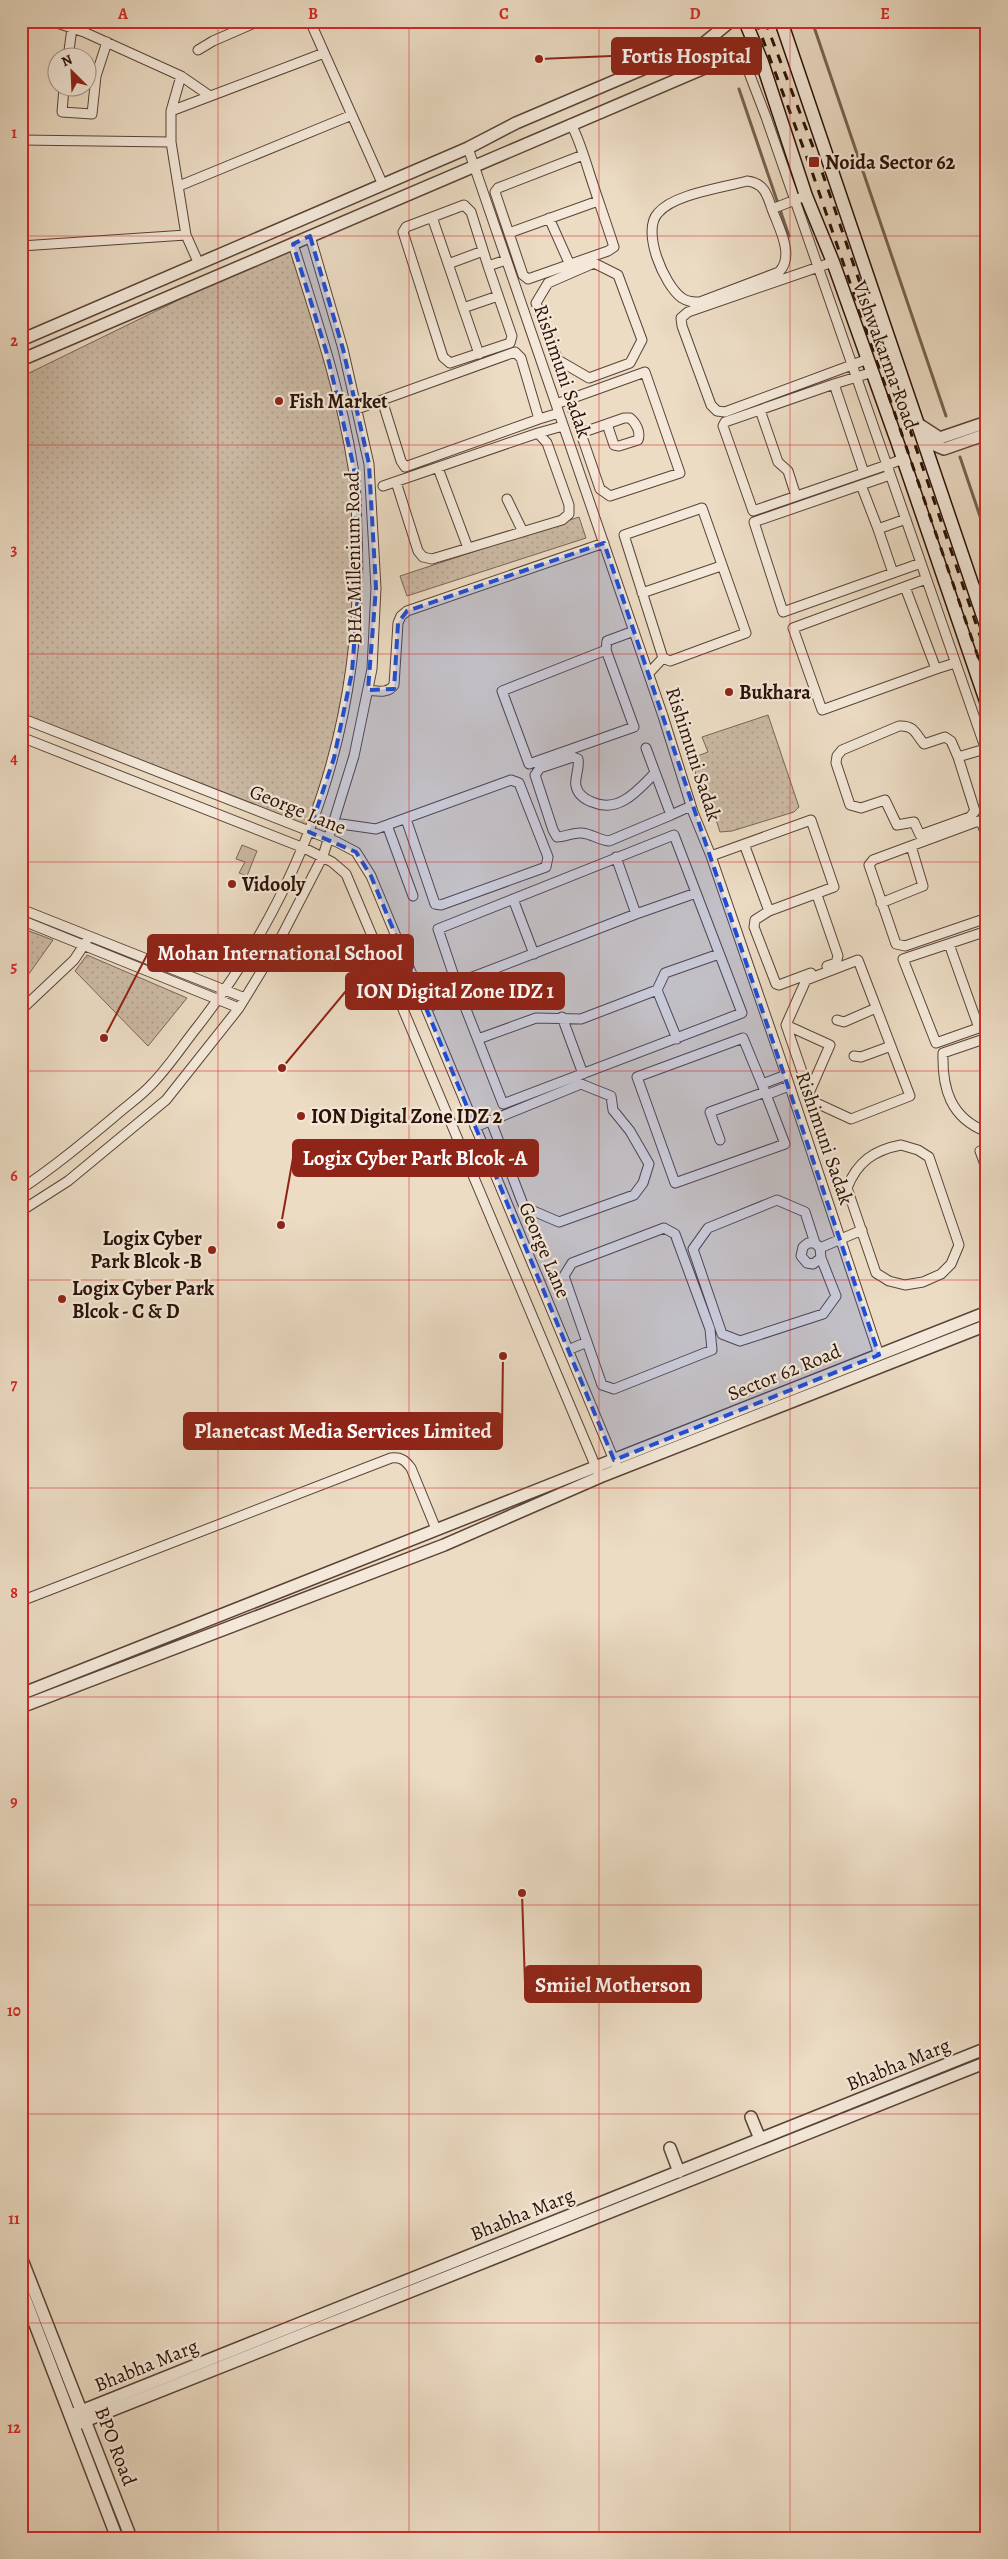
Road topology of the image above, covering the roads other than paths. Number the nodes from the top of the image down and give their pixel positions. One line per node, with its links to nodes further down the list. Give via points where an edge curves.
1 (51, 21): 7 (street)
2 (260, 21): 11 (street)
3 (310, 21): 13 (street)
4 (731, 21): 24 (street, via 704,42 516,123)
5 (746, 21): 9 (main road, Vishwakarma Road)
6 (781, 21): 68 (main road, Vishwakarma Road)
7 (72, 28): 8 (street); 10 (street)
8 (107, 42): 14 (street); 15 (street)
9 (756, 46): 12 (street); 29 (main road, Vishwakarma Road)
10 (69, 48)
11 (198, 50)
12 (741, 52): 21 (street); 29 (street)
13 (324, 53): 16 (street); 20 (street)
14 (98, 70)
15 (181, 76): 16 (street); 19 (street)
16 (210, 96): 19 (street)
17 (63, 98): 18 (street, via 62,112 92,114)
18 (94, 98)
19 (171, 111): 23 (street)
20 (352, 115): 27 (street); 28 (street)
21 (571, 124): 25 (street); 26 (street)
22 (21, 140): 23 (street)
23 (170, 142): 28 (street)
24 (468, 148): 26 (street, Rishimuni Sadak); 27 (street)
25 (583, 155): 30 (street); 34 (street, via 498,188 495,192)
26 (474, 166): 36 (street); 40 (street, Rishimuni Sadak)
27 (383, 185): 42 (street)
28 (179, 186): 35 (street)
29 (801, 198): 31 (street); 41 (main road, Vishwakarma Road); 46 (street)
30 (598, 201): 33 (street); 44 (street, via 614,247)
31 (772, 209): 31 (street, via 765,189 757,182 747,181 664,206 651,225 651,235 664,275 681,298 700,302 780,272 786,265 787,255)
32 (432, 217): 39 (street, via 464,205 472,212); 43 (street); 54 (street, via 406,226 403,232 443,357 450,363)
33 (549, 218): 34 (street); 44 (street)
34 (509, 232): 44 (street, via 523,275 528,279)
35 (186, 236): 38 (street); 42 (street)
36 (310, 236): 37 (street); 64 (street, BHA Millenium Road, via 344,349)
37 (293, 244): 56 (street); 116 (street, BHA Millenium Road, via 327,354 354,468 359,580 352,672 334,758)
38 (21, 246)
39 (483, 251): 43 (street); 45 (street)
40 (506, 260): 45 (street); 50 (street, Rishimuni Sadak)
41 (833, 262): 46 (street); 55 (main road, Vishwakarma Road)
42 (199, 264): 52 (street)
43 (448, 264): 48 (street)
44 (570, 265)
45 (488, 266): 47 (street)
46 (819, 267): 57 (street); 57 (street, via 688,312 681,318 682,326 711,405 717,411 725,412)
47 (498, 296): 48 (street); 54 (street, via 512,336 510,343)
48 (463, 308): 54 (street)
49 (544, 322): 50 (street); 51 (street); 51 (street, via 536,303 548,282 594,263 618,275 642,340 630,363 589,378 558,360)
50 (530, 328): 53 (street, Rishimuni Sadak)
51 (549, 337): 53 (street)
52 (21, 340)
53 (535, 343): 63 (street, Rishimuni Sadak)
54 (479, 354)
55 (868, 359): 57 (street); 58 (main road, Vishwakarma Road)
56 (21, 360)
57 (852, 365): 59 (street)
58 (873, 372): 59 (street); 75 (main road, Vishwakarma Road)
59 (857, 377): 60 (street); 76 (street)
60 (834, 384): 65 (street); 78 (street)
61 (570, 399): 63 (street); 71 (street); 71 (street, via 645,372 680,473 610,496 600,489)
62 (382, 400): 64 (street); 66 (street, via 405,466); 66 (street, via 515,352 521,358)
63 (557, 408): 66 (street); 70 (street, Rishimuni Sadak)
64 (357, 409): 103 (street, BHA Millenium Road, via 369,464 376,588)
65 (760, 410): 83 (street, via 778,462 788,471); 83 (street, via 725,422 723,426 753,511)
66 (539, 419)
67 (987, 422): 68 (street, via 940,438)
68 (917, 423): 74 (main road, Vishwakarma Road)
69 (607, 424): 71 (street)
70 (564, 426): 72 (street); 88 (street, Rishimuni Sadak)
71 (581, 433)
72 (538, 434): 77 (street); 87 (street, via 547,443 569,505 569,514 562,520)
73 (987, 434): 74 (street, via 944,449)
74 (923, 440): 96 (main road, Vishwakarma Road)
75 (903, 458): 76 (street); 104 (main road, Vishwakarma Road)
76 (887, 465): 78 (street); 79 (street)
77 (438, 468): 80 (street); 89 (street)
78 (864, 473): 83 (street)
79 (890, 475): 81 (street); 85 (street)
80 (396, 482): 82 (street); 89 (street, via 418,551 423,557 432,559)
81 (861, 485): 86 (street); 92 (street, via 754,522 783,612)
82 (383, 486)
83 (796, 496)
84 (507, 499): 87 (street)
85 (906, 519): 86 (street); 90 (street)
86 (878, 529): 92 (street)
87 (523, 532): 89 (street)
88 (604, 543): 97 (street, Rishimuni Sadak); 103 (street, via 407,611 398,623 394,685 386,691)
89 (468, 548)
90 (921, 562): 92 (street); 93 (street)
91 (721, 566): 95 (street); 95 (street, via 702,508 624,536); 99 (street, via 746,634 670,661)
92 (893, 573)
93 (926, 579): 94 (street); 100 (street)
94 (905, 587): 101 (street); 101 (street, via 793,628 822,710)
95 (642, 593): 99 (street)
96 (987, 628)
97 (634, 631): 98 (street, via 607,641); 102 (street, Rishimuni Sadak)
98 (606, 650): 98 (street, via 634,727 529,764 502,691)
99 (662, 658): 102 (street)
100 (955, 663): 101 (street); 108 (street)
101 (936, 670)
102 (649, 673): 111 (street, Rishimuni Sadak)
103 (368, 690): 114 (street, BHA Millenium Road, via 354,756)
104 (987, 704)
105 (21, 718): 116 (street, George Lane)
106 (21, 737): 121 (street, George Lane)
107 (646, 748): 110 (street)
108 (986, 751): 109 (street)
109 (958, 757): 109 (street, via 975,811 970,817 920,835 914,822 897,825 885,800 861,808 850,805 836,762 842,750 898,726 915,730 924,744 945,737 951,741)
110 (655, 773): 112 (street); 112 (street, via 626,801 609,805 595,804 582,798 576,785 580,766 578,759 573,757 540,768 535,774 557,837 579,832 609,841)
111 (691, 806): 112 (street); 123 (street, Rishimuni Sadak)
112 (671, 815)
113 (406, 819): 113 (street, via 511,780 519,783 548,856 546,867 441,905 435,904); 115 (street)
114 (334, 823): 115 (street, via 376,829); 118 (street, BHA Millenium Road)
115 (387, 825): 127 (street)
116 (309, 832): 118 (street, George Lane); 121 (street, BHA Millenium Road)
117 (987, 837): 120 (street, via 979,822)
118 (329, 839): 122 (street, BHA Millenium Road); 148 (street, George Lane, via 356,852 370,876)
119 (744, 844): 123 (street); 126 (street, via 811,820 834,888); 131 (street)
120 (911, 846): 129 (street, via 873,860 869,865); 129 (street, via 924,886)
121 (304, 848): 122 (street, George Lane); 142 (street, BHA Millenium Road, via 257,941)
122 (323, 856): 145 (street, BHA Millenium Road, via 276,949); 184 (street, George Lane, via 346,874)
123 (710, 856): 161 (street, Rishimuni Sadak)
124 (616, 857): 125 (street, via 674,835); 128 (street); 132 (street)
125 (696, 893): 132 (street); 140 (street)
126 (817, 895): 131 (street); 131 (street, via 838,960 779,985 774,981 754,927 755,920)
127 (413, 896)
128 (513, 899): 139 (street); 141 (street, via 438,929)
129 (881, 903): 133 (street, via 893,941 900,946)
130 (21, 909): 136 (street)
131 (769, 911)
132 (636, 914): 139 (street)
133 (987, 918)
134 (21, 920): 138 (street)
135 (987, 931): 137 (street)
136 (90, 936): 138 (street); 142 (street)
137 (949, 944): 154 (street); 154 (street, via 903,959 936,1043)
138 (84, 945): 146 (street); 150 (street, via 74,960)
139 (534, 954): 141 (street)
140 (719, 954): 143 (street, via 665,973); 157 (street, via 742,1013)
141 (457, 983): 144 (street)
142 (225, 990): 145 (street); 146 (street, BHA Millenium Road)
143 (657, 990): 151 (street, via 581,1019); 157 (street)
144 (460, 994): 148 (street); 156 (street)
145 (245, 998): 147 (street, BHA Millenium Road)
146 (218, 1000): 147 (street); 172 (street, BHA Millenium Road, via 152,1085 58,1164)
147 (239, 1008): 173 (street, BHA Millenium Road, via 166,1100 68,1181)
148 (426, 1008): 167 (street, George Lane)
149 (876, 1008): 152 (street, via 844,1022); 153 (street, via 858,960 806,980); 158 (street)
150 (21, 1010)
151 (562, 1017): 156 (street, via 536,1018); 162 (street)
152 (837, 1020)
153 (786, 1025): 160 (street); 165 (street, via 830,1045)
154 (983, 1027)
155 (987, 1038): 168 (street, via 944,1053 943,1066 944,1086 952,1107)
156 (478, 1039): 162 (street, via 503,1104)
157 (677, 1039): 162 (street)
158 (891, 1046): 159 (street, via 861,1057); 165 (street, via 910,1096 851,1119 812,1101)
159 (854, 1056)
160 (798, 1060): 161 (street); 165 (street)
161 (784, 1071): 163 (street, Rishimuni Sadak); 164 (street)
162 (583, 1074)
163 (789, 1086): 164 (street); 175 (street, Rishimuni Sadak)
164 (764, 1090): 164 (street, via 743,1038 637,1077 675,1183 785,1144); 169 (street, via 710,1112)
165 (809, 1093)
166 (491, 1121): 166 (street, via 581,1084 596,1089 611,1096 612,1110 630,1131 649,1164 643,1183 634,1195 554,1221 524,1207); 167 (street)
167 (475, 1127): 181 (street, George Lane)
168 (987, 1132)
169 (720, 1140)
170 (987, 1148): 171 (street, via 980,1150)
171 (987, 1170)
172 (21, 1190)
173 (21, 1211)
174 (862, 1230): 174 (street, via 847,1188 864,1159 884,1148 901,1145 929,1157 959,1245 951,1264 941,1274 923,1282 906,1285 889,1280 876,1273); 175 (street)
175 (841, 1239): 176 (street); 182 (street, Rishimuni Sadak)
176 (818, 1245): 177 (street); 177 (street, via 805,1244 800,1256 810,1264); 177 (street, via 805,1212 778,1200 708,1228 693,1249 722,1334 740,1341 823,1314 836,1296)
177 (821, 1258)
178 (987, 1312): 182 (street, Sector 62 Road)
179 (987, 1325): 183 (street, Sector 62 Road)
180 (587, 1342): 180 (street, via 564,1276 572,1263 664,1228 675,1234 710,1329 712,1350 614,1389 602,1385); 181 (street)
181 (568, 1350): 183 (street, George Lane)
182 (879, 1355): 183 (street, Sector 62 Road)
183 (616, 1465): 184 (street, Sector 62 Road)
184 (598, 1472): 185 (street); 188 (street, via 444,1545)
185 (436, 1529): 186 (street, via 411,1468 399,1457 391,1458); 187 (street)
186 (21, 1601)
187 (21, 1694)
188 (21, 1707)
189 (987, 2048): 192 (street, Bhabha Marg)
190 (987, 2062): 197 (street, Bhabha Marg)
191 (751, 2117): 192 (street)
192 (760, 2139): 194 (street, Bhabha Marg)
193 (670, 2148): 194 (street)
194 (679, 2172): 197 (street, Bhabha Marg)
195 (21, 2257): 197 (street, BPO Road)
196 (21, 2288): 197 (street, BPO Road)
197 (78, 2418): 198 (street, BPO Road); 199 (street, BPO Road)
198 (117, 2538)
199 (131, 2538)

